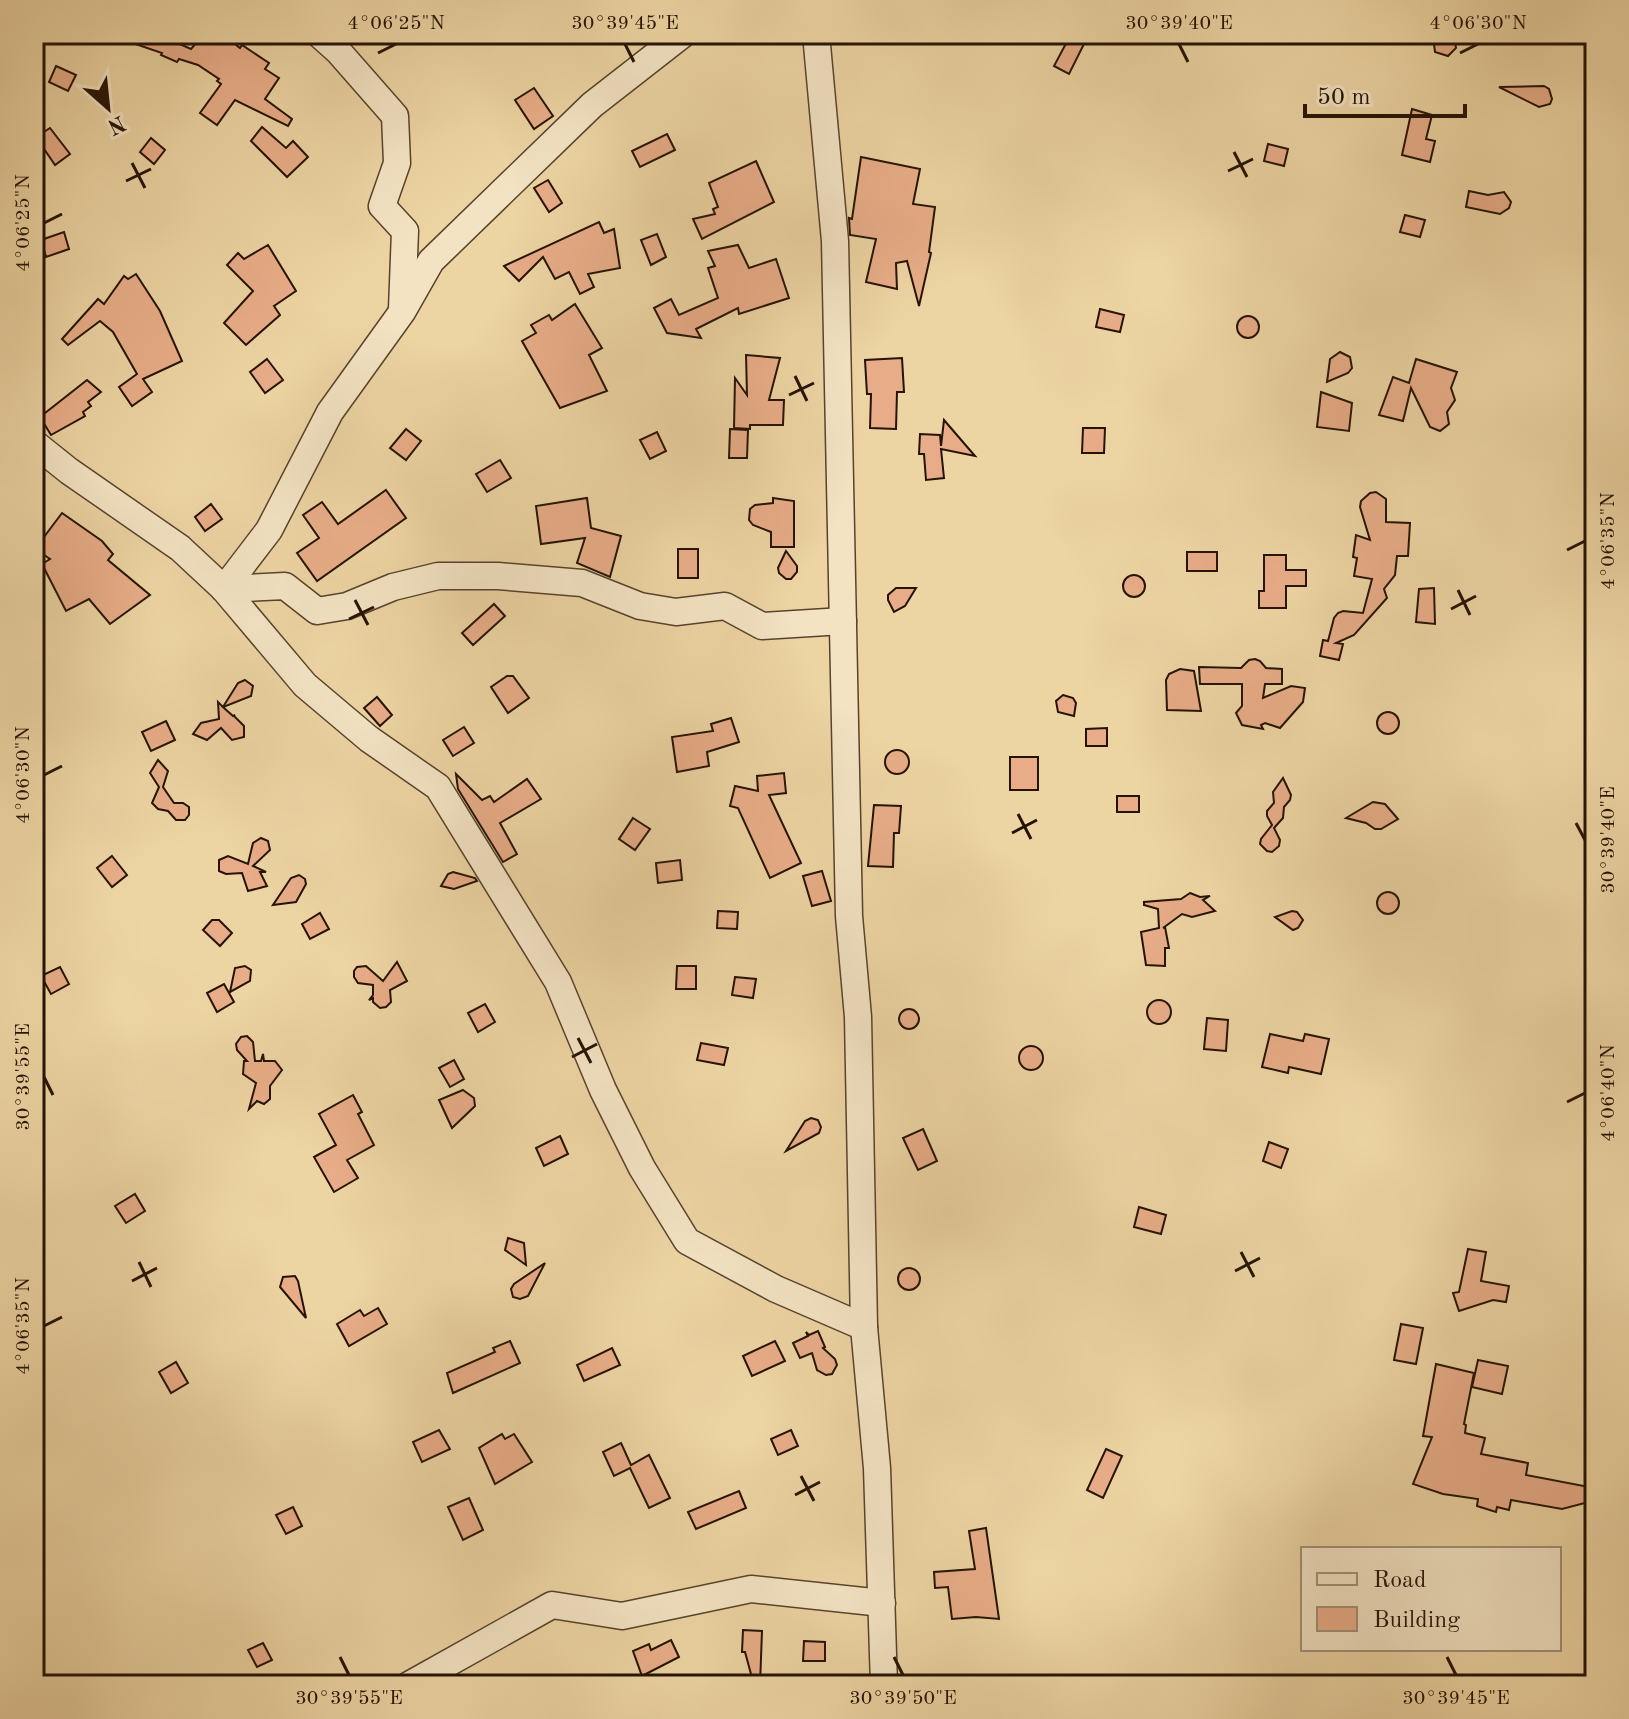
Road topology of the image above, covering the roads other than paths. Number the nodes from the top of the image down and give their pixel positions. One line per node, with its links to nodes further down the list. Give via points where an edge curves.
1 (319, 34): 4 (street, via 395,116 397,163 382,206 405,231)
2 (683, 34): 4 (street, via 592,105 431,261)
3 (816, 34): 7 (street, via 835,241)
4 (402, 312): 6 (street, via 330,412 269,530)
5 (34, 443): 6 (street, via 180,548)
6 (224, 589): 7 (street, via 285,586 317,611 438,576 498,576 582,583 640,606 676,612 725,606 762,626); 8 (street, via 305,685 438,787 558,982 609,1103 687,1241 776,1289)
7 (843, 621): 8 (street)
8 (864, 1327): 9 (street)
9 (882, 1603): 10 (street, via 751,1589 622,1616 552,1605); 11 (street)
10 (409, 1685)
11 (884, 1685)

